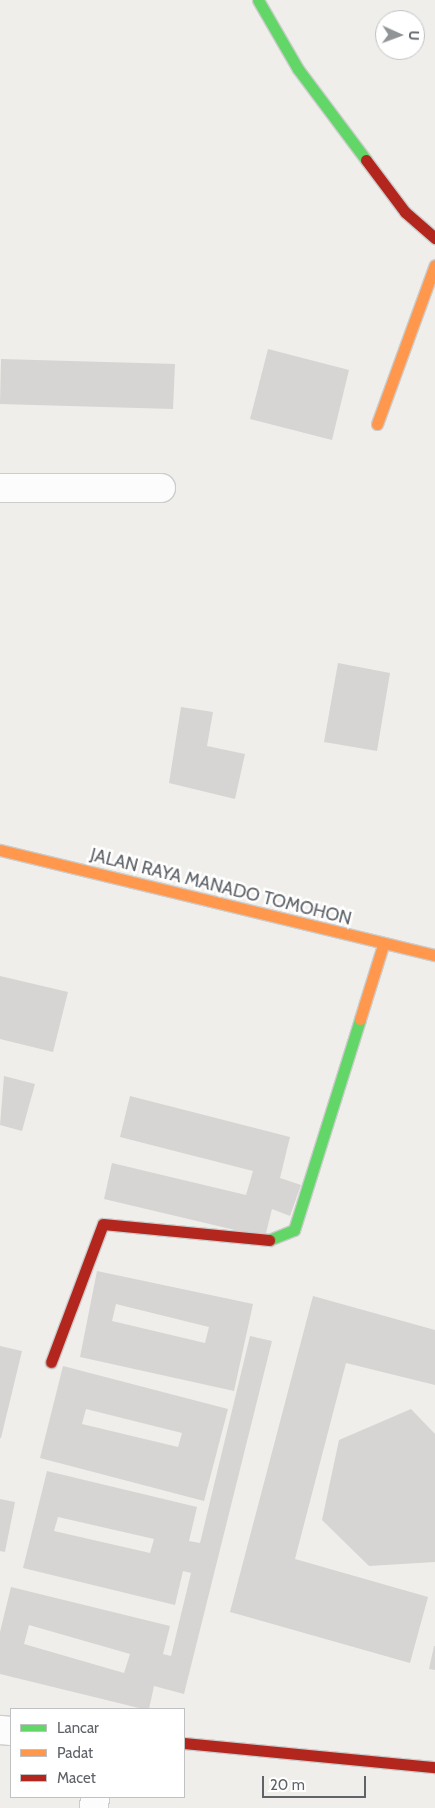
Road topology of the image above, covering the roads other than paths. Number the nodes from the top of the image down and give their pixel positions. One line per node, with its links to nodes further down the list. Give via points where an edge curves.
1 (258, 0): 2 (main road, via 304,77 405,212)
2 (435, 238)
3 (435, 265): 4 (main road)
4 (377, 424)
5 (0, 488): 6 (street)
6 (161, 488)
7 (0, 850): 8 (main road, JALAN RAYA MANADO TOMOHON)
8 (383, 945): 9 (main road, JALAN RAYA MANADO TOMOHON); 10 (main road, via 294,1230 264,1242 102,1224)
9 (435, 955)
10 (51, 1362)
11 (185, 1743): 12 (main road)
12 (435, 1767)

